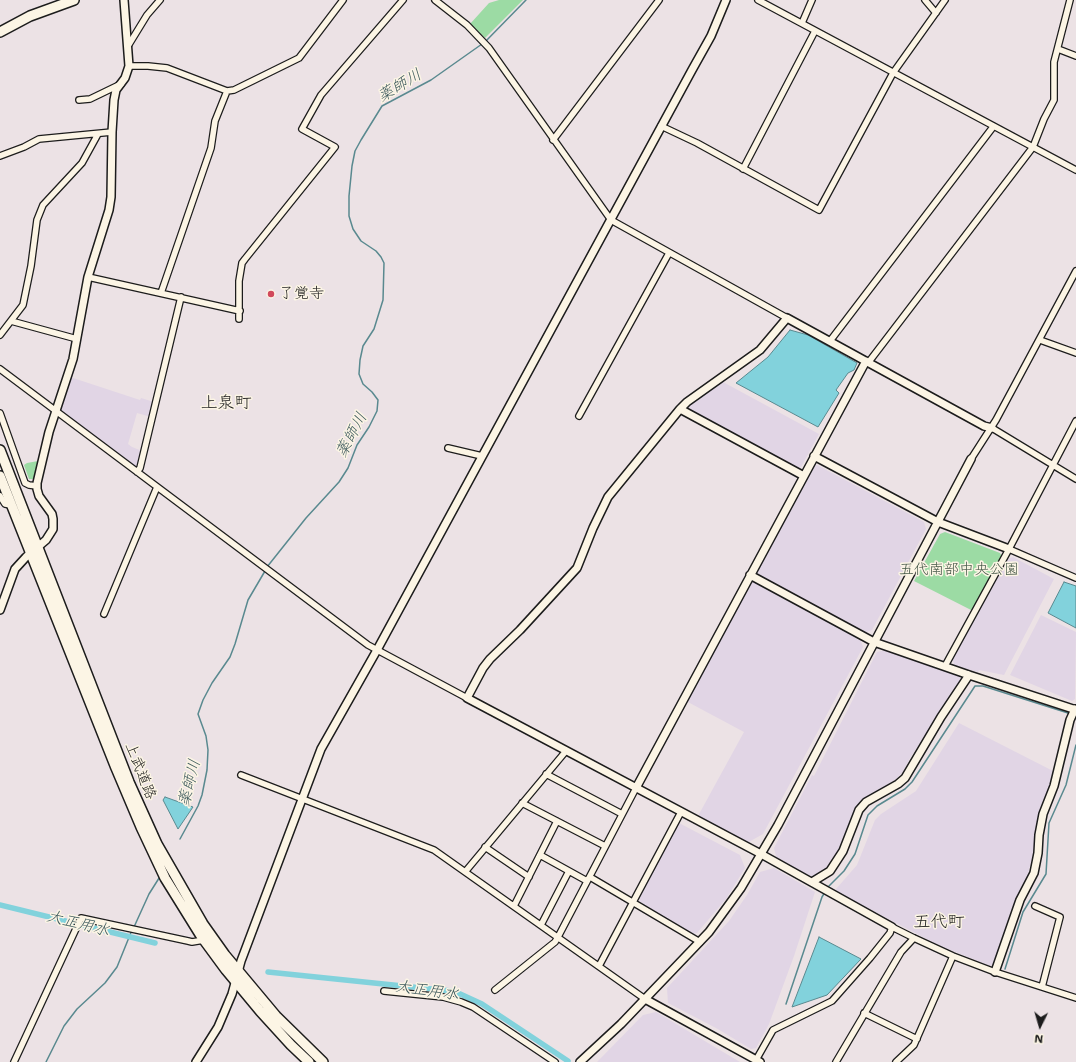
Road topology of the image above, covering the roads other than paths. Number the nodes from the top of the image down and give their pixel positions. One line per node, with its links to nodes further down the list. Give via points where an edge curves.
1 (74, 0): 17 (main road, via 30,16)
2 (124, 0): 18 (street)
3 (160, 0): 18 (street, via 147,15)
4 (343, 0): 24 (street, via 299,58 234,90)
5 (403, 0): 41 (street, via 321,95 302,129 335,147 244,259 239,281)
6 (435, 0): 30 (street, via 467,25 489,48)
7 (659, 0): 30 (street)
8 (726, 0): 26 (street, via 711,36)
9 (758, 0): 15 (street)
10 (812, 0): 15 (street)
11 (925, 0): 14 (street)
12 (945, 0): 14 (street)
13 (1070, 0): 19 (street)
14 (936, 13): 22 (street)
15 (802, 23): 16 (street)
16 (816, 31): 22 (street); 33 (street)
17 (0, 32)
18 (128, 46): 21 (street)
19 (1058, 49): 20 (street); 31 (street, via 1054,62 1054,100)
20 (1076, 56)
21 (129, 66): 23 (street); 24 (street, via 167,68)
22 (893, 73): 27 (street); 33 (street, via 819,210)
23 (121, 84): 25 (street, via 90,99); 28 (street, via 116,90 114,100)
24 (227, 91): 39 (street, via 215,121 211,148)
25 (79, 100)
26 (661, 126): 33 (street); 35 (street)
27 (993, 127): 31 (street); 48 (street)
28 (112, 132): 29 (street); 38 (street, via 109,210)
29 (98, 134): 32 (street, via 40,139); 44 (street, via 82,163 44,205 37,220 23,305)
30 (554, 140): 35 (street)
31 (1033, 147): 34 (street); 50 (street)
32 (0, 156)
33 (743, 169)
34 (1076, 170)
35 (611, 220): 36 (street); 61 (street)
36 (669, 252): 42 (street); 55 (street)
37 (1076, 271): 47 (street)
38 (88, 277): 39 (street); 46 (street)
39 (161, 293): 40 (street)
40 (181, 297): 41 (street); 66 (street)
41 (240, 311): 43 (street)
42 (787, 318): 48 (street); 52 (street, via 760,350)
43 (239, 319)
44 (11, 321): 45 (street); 46 (street)
45 (0, 335)
46 (77, 339): 53 (street)
47 (1040, 340): 49 (street); 57 (street)
48 (830, 341): 50 (street)
49 (1076, 353)
50 (867, 362): 57 (street); 62 (street)
51 (0, 369): 53 (street)
52 (680, 409): 67 (street); 84 (street, via 608,497 577,568 490,659)
53 (55, 411): 66 (street); 69 (street)
54 (0, 413): 69 (street, via 25,483)
55 (579, 416)
56 (1076, 421): 64 (street)
57 (992, 428): 63 (street); 64 (street)
58 (0, 442): 65 (main road)
59 (448, 448): 61 (street)
60 (0, 450): 65 (main road, 上武道路)
61 (482, 456): 81 (street)
62 (814, 456): 67 (street); 73 (street)
63 (971, 459): 73 (street)
64 (1053, 464): 68 (street); 74 (street)
65 (4, 472): 72 (main road, 上武道路); 75 (main road, 上武道路)
66 (137, 472): 70 (street)
67 (804, 476): 76 (street)
68 (1076, 479)
69 (37, 486): 75 (street, via 39,496 52,514 54,525 49,536)
70 (157, 487): 79 (street); 81 (street, via 321,611)
71 (0, 496): 72 (street, via 5,504)
72 (11, 505): 75 (main road, 上武道路)
73 (938, 522): 74 (street); 80 (street)
74 (1009, 549): 77 (street); 82 (street)
75 (34, 550): 78 (street, via 15,569); 97 (main road, 上武道路, via 118,774)
76 (750, 575): 80 (street); 89 (street)
77 (1076, 578)
78 (0, 610)
79 (104, 614)
80 (874, 642): 82 (street); 98 (street)
81 (377, 650): 84 (street); 90 (street, via 321,749)
82 (945, 666): 83 (street)
83 (969, 676): 85 (street); 104 (street, via 904,778 866,802 859,810 843,851 830,871)
84 (467, 698): 86 (street)
85 (1076, 709): 117 (street, via 1070,720 1054,786 1043,814 1034,873 1020,900)
86 (566, 751): 87 (street); 89 (street)
87 (546, 774): 91 (street); 93 (street)
88 (241, 775): 90 (street)
89 (636, 788): 92 (street); 93 (street)
90 (302, 799): 101 (street, via 434,850); 116 (street)
91 (522, 803): 94 (street); 96 (street)
92 (681, 812): 98 (street); 105 (street)
93 (622, 814): 95 (street)
94 (557, 821): 95 (street); 99 (street)
95 (606, 846): 103 (street)
96 (485, 848): 101 (street); 102 (street)
97 (158, 854): 112 (main road, 上武道路, via 165,878); 116 (main road, 上武道路, via 171,869 203,924)
98 (761, 854): 104 (street); 113 (street, via 741,888)
99 (540, 855): 100 (street); 102 (street)
100 (569, 871): 103 (street); 108 (street)
101 (465, 872): 106 (street)
102 (529, 877): 106 (street)
103 (588, 879): 105 (street); 110 (street)
104 (812, 882): 109 (street)
105 (633, 902): 113 (street); 115 (street)
106 (514, 906): 108 (street)
107 (1035, 906): 119 (street, via 1060,917)
108 (541, 925): 110 (street)
109 (892, 927): 111 (street); 127 (street, via 870,958 832,1001 773,1030)
110 (558, 938): 115 (street); 120 (street)
111 (914, 938): 114 (street); 124 (street, via 901,952)
112 (204, 940): 118 (main road, 上武道路); 128 (street, via 188,941 81,918)
113 (700, 942): 123 (street)
114 (953, 956): 117 (street); 125 (street)
115 (599, 966): 123 (street)
116 (238, 971): 118 (street); 131 (main road, 上武道路, via 276,1016)
117 (995, 972): 119 (street)
118 (235, 982): 129 (street, via 218,1027); 130 (main road, 上武道路, via 268,1021)
119 (1042, 988): 122 (street)
120 (495, 990)
121 (384, 991): 132 (street, via 443,997 461,1002 473,1007)
122 (1076, 998)
123 (645, 999): 126 (street); 127 (street)
124 (864, 1013): 125 (street); 134 (street)
125 (917, 1039): 135 (street)
126 (588, 1059): 133 (street)
127 (758, 1061)
128 (14, 1062)
129 (196, 1062)
130 (309, 1062)
131 (323, 1062)
132 (555, 1062)
133 (580, 1062)
134 (836, 1062)
135 (896, 1062)

